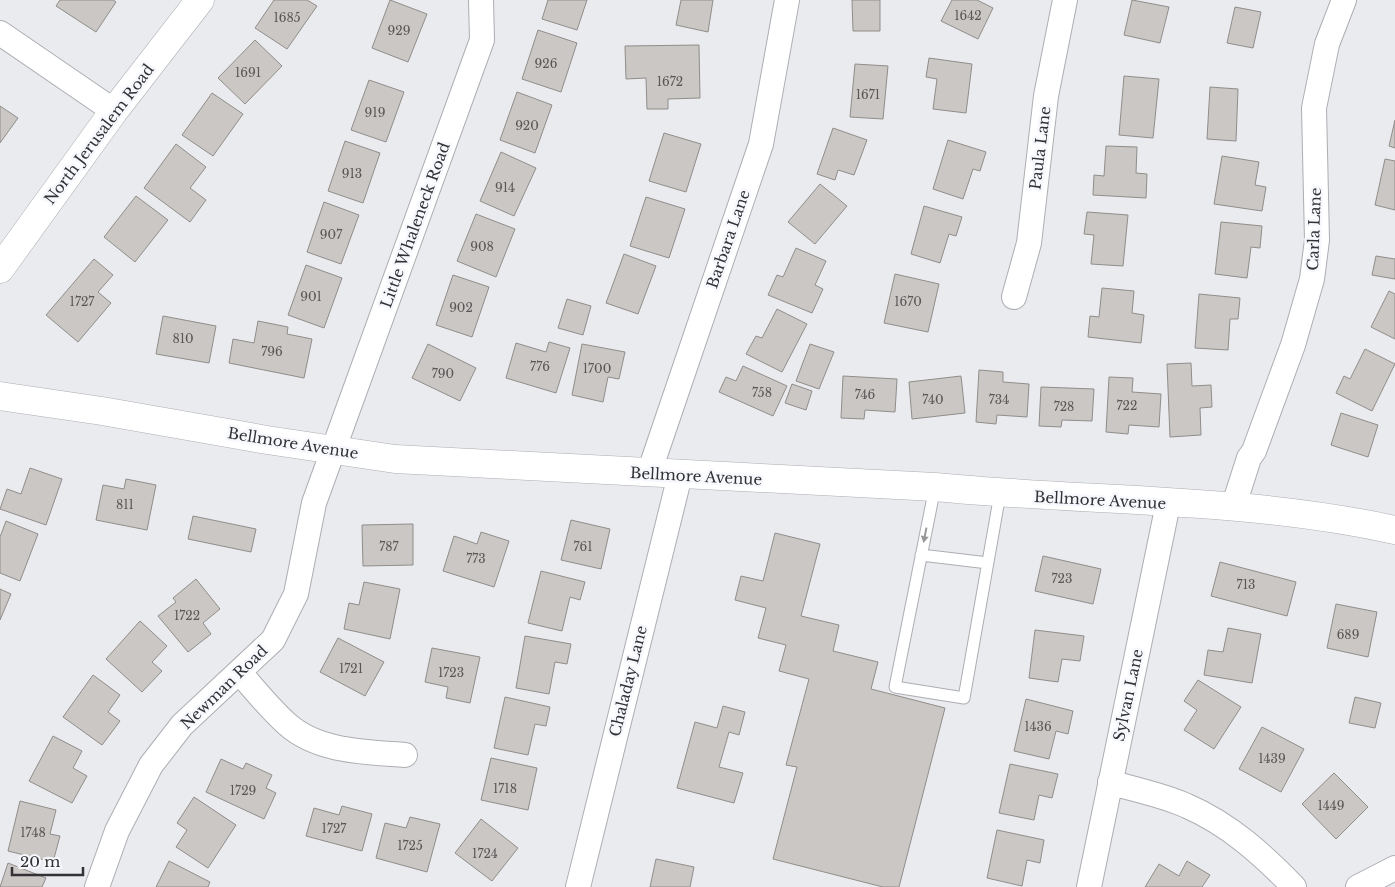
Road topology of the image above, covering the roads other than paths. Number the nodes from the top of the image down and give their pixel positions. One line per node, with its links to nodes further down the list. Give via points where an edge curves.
1 (200, 0): 7 (main road, North Jerusalem Road)
2 (481, 0): 11 (street, Little Whaleneck Road, via 482,40)
3 (787, 0): 12 (street, Barbara Lane, via 761,144)
4 (1065, 0): 9 (street, Paula Lane, via 1046,96 1029,243)
5 (1344, 0): 17 (street, Carla Lane, via 1327,44 1314,108 1317,240 1312,279 1293,345 1249,458)
6 (0, 33): 7 (street)
7 (114, 111): 8 (main road, North Jerusalem Road)
8 (0, 269)
9 (1014, 297)
10 (0, 396): 11 (main road, Bellmore Avenue)
11 (334, 448): 12 (main road, Bellmore Avenue, via 395,459); 21 (street, Newman Road, via 314,503 296,594 273,640)
12 (649, 473): 13 (main road, Bellmore Avenue)
13 (680, 475): 14 (main road, Bellmore Avenue); 26 (street, Chaladay Lane)
14 (935, 487): 15 (main road, Bellmore Avenue); 19 (lane, one-way to 19)
15 (1000, 494): 16 (main road, Bellmore Avenue); 20 (lane)
16 (1168, 504): 17 (main road, Bellmore Avenue); 23 (street, Sylvan Lane)
17 (1234, 508): 18 (main road, Bellmore Avenue, via 1304,514)
18 (1395, 530)
19 (921, 555): 20 (lane); 20 (lane, via 895,687 964,698)
20 (988, 563)
21 (240, 673): 22 (street, via 288,726 316,741 348,750); 25 (street, Newman Road, via 182,725 151,765 117,831)
22 (405, 754)
23 (1110, 782): 27 (street, Sylvan Lane); 28 (street, via 1187,806 1231,829)
24 (1395, 868): 29 (street)
25 (97, 887)
26 (578, 887)
27 (1089, 887)
28 (1294, 887)
29 (1358, 887)

